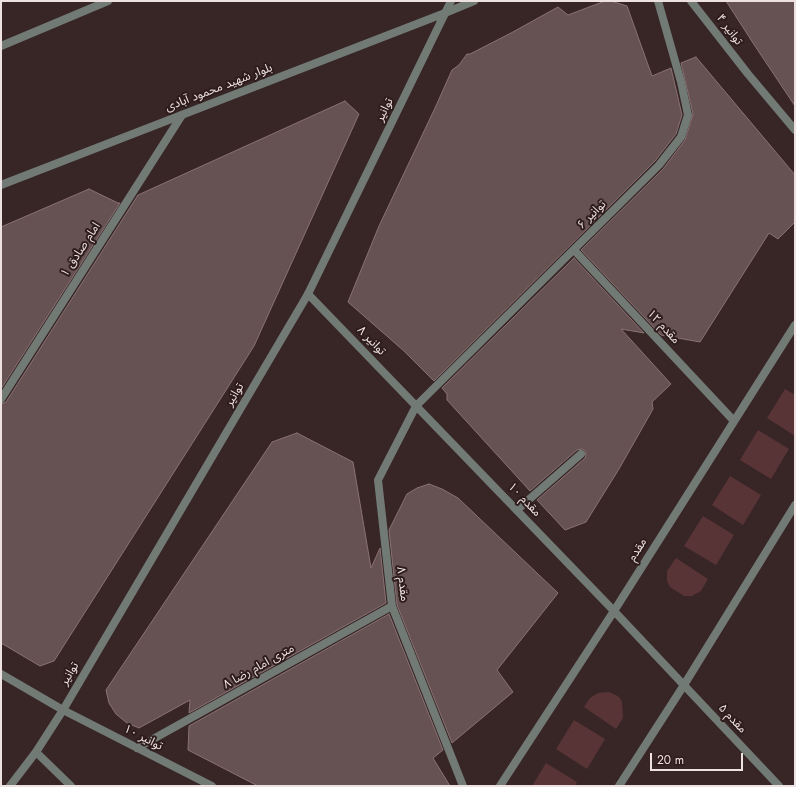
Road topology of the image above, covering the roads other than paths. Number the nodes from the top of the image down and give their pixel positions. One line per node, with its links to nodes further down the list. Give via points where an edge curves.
1 (108, 1): 7 (street)
2 (451, 1): 6 (street, توانیر)
3 (474, 1): 6 (street, بلوار شهید محمود آبادی)
4 (658, 1): 11 (street, توانیر ۶, via 688,115 681,138 659,165)
5 (691, 1): 9 (street, توانیر ۴)
6 (445, 14): 8 (street, بلوار شهید محمود آبادی); 12 (street, توانیر)
7 (1, 46)
8 (182, 115): 10 (street, بلوار شهید محمود آبادی); 14 (street, امام صادق ۱)
9 (795, 130)
10 (1, 185)
11 (574, 250): 15 (street, توانیر ۶); 16 (street, مقدم ۱۲)
12 (308, 294): 15 (street, توانیر ۸); 24 (street, توانیر)
13 (795, 325): 16 (street, مقدم)
14 (1, 399)
15 (416, 406): 19 (street, مقدم ۱۰); 20 (street, مقدم ۸, via 378,480)
16 (734, 421): 21 (street, مقدم)
17 (581, 454): 19 (street)
18 (795, 505): 23 (street)
19 (516, 510): 21 (street, مقدم ۱۰)
20 (392, 606): 25 (street, ۸ متری امام رضا); 30 (street, مقدم ۸)
21 (614, 611): 23 (street, مقدم ۱۰); 31 (street, مقدم)
22 (1, 674): 24 (street, توانیر ۱۰)
23 (684, 685): 32 (street); 33 (street, مقدم ۵)
24 (63, 710): 25 (street, توانیر ۱۰); 26 (street, توانیر)
25 (137, 748): 29 (street, توانیر ۱۰)
26 (36, 752): 27 (street, توانیر); 28 (street)
27 (10, 786)
28 (70, 786)
29 (212, 786)
30 (463, 786)
31 (500, 786)
32 (619, 786)
33 (779, 786)

